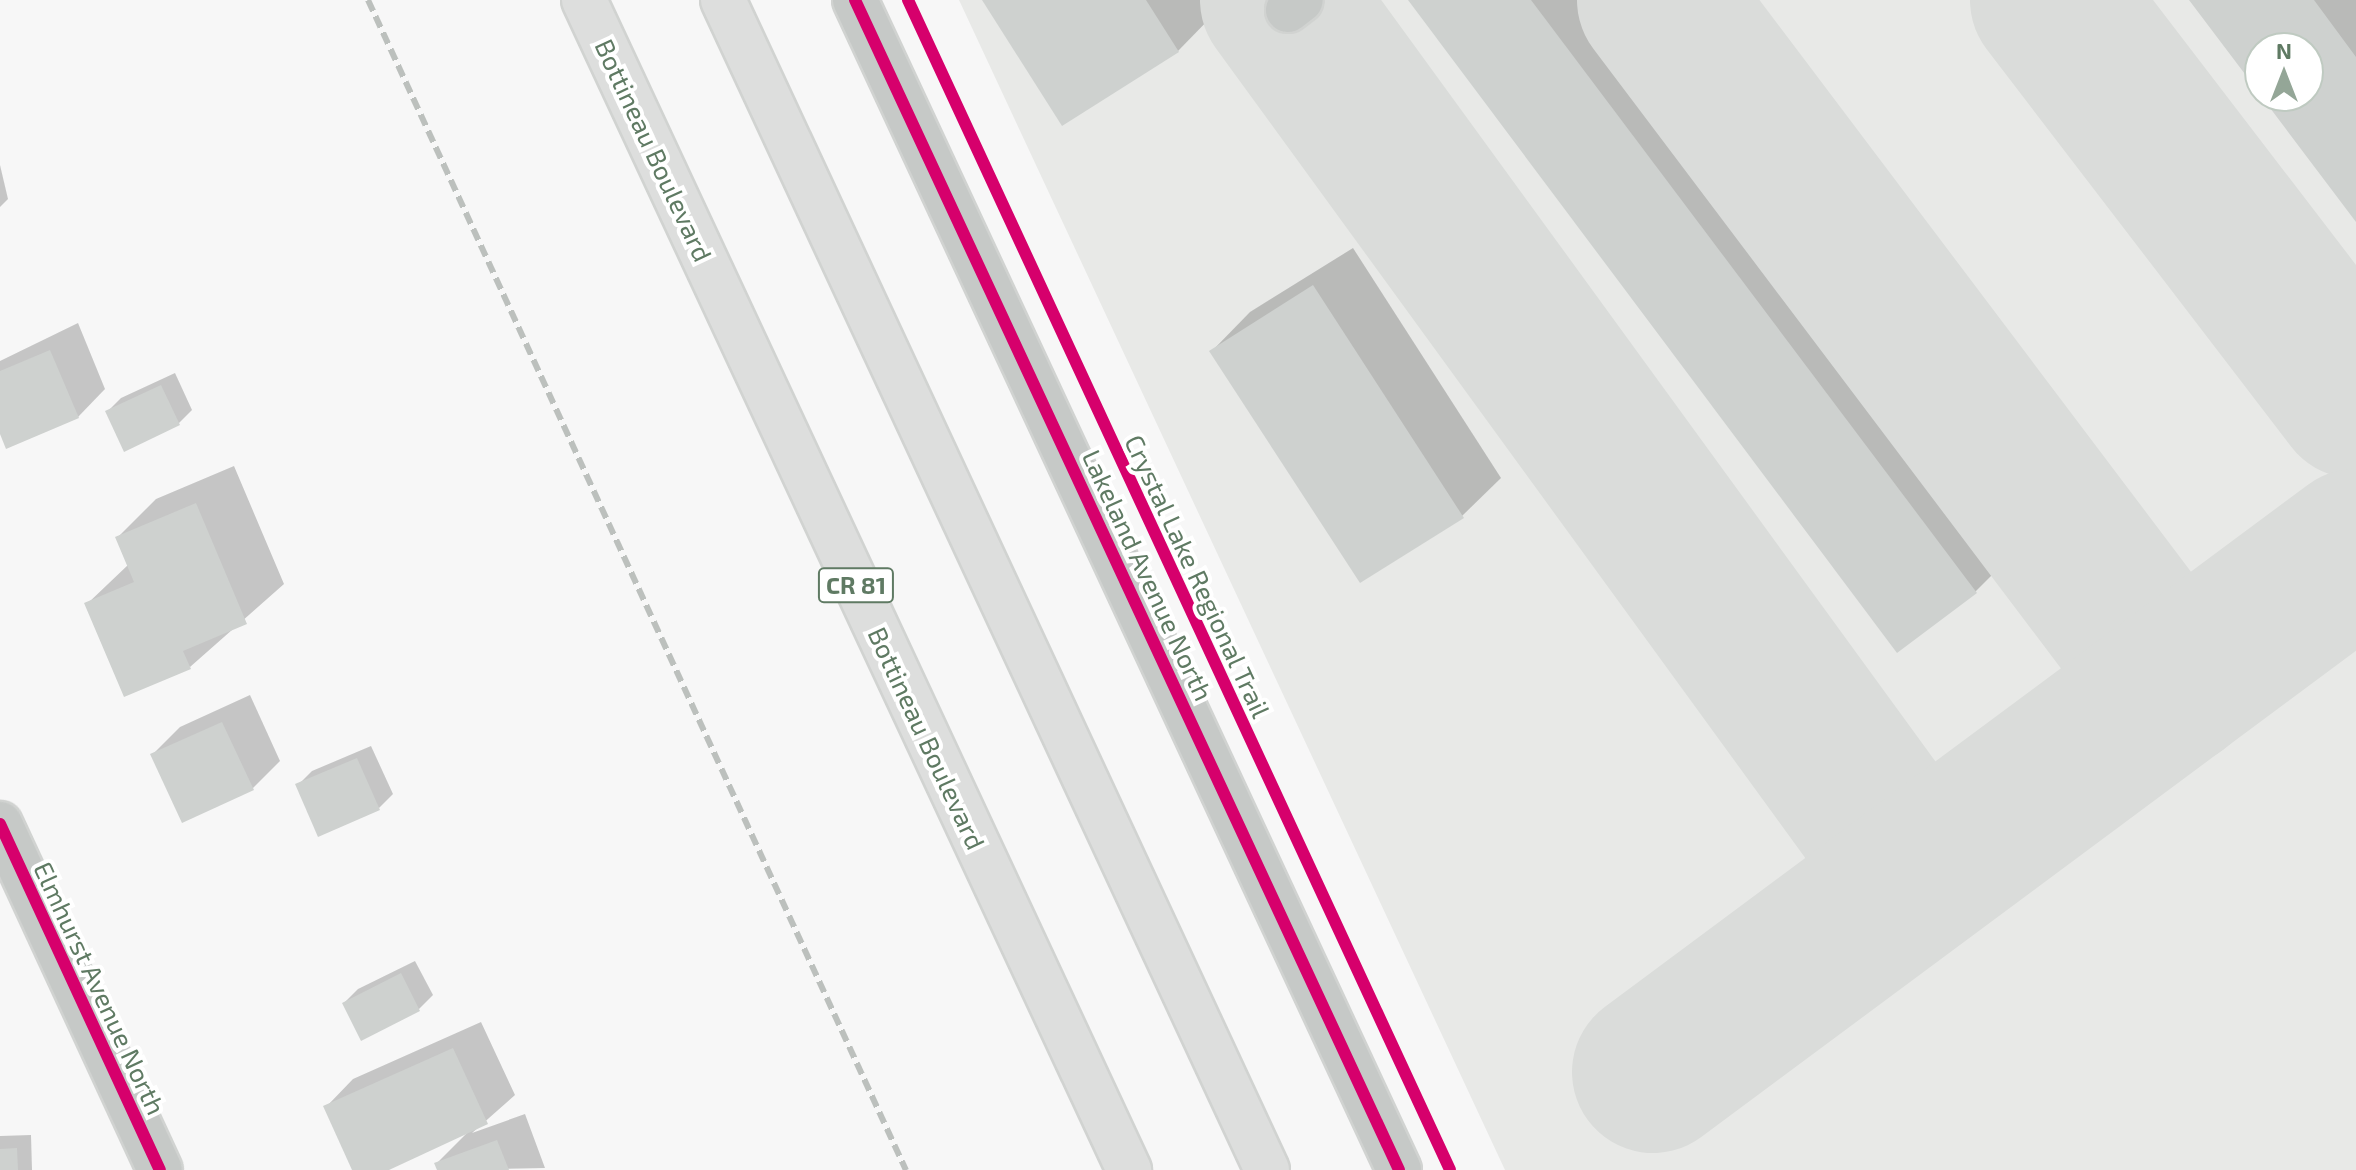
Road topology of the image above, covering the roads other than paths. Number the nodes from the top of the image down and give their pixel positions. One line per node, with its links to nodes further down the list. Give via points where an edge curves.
1 (584, 0): 6 (highway, Bottineau Boulevard / CR 81)
2 (723, 0): 7 (highway)
3 (855, 0): 8 (street, Lakeland Avenue North)
4 (0, 824): 5 (street, Elmhurst Avenue North)
5 (160, 1170)
6 (1129, 1170)
7 (1267, 1170)
8 (1399, 1170)

